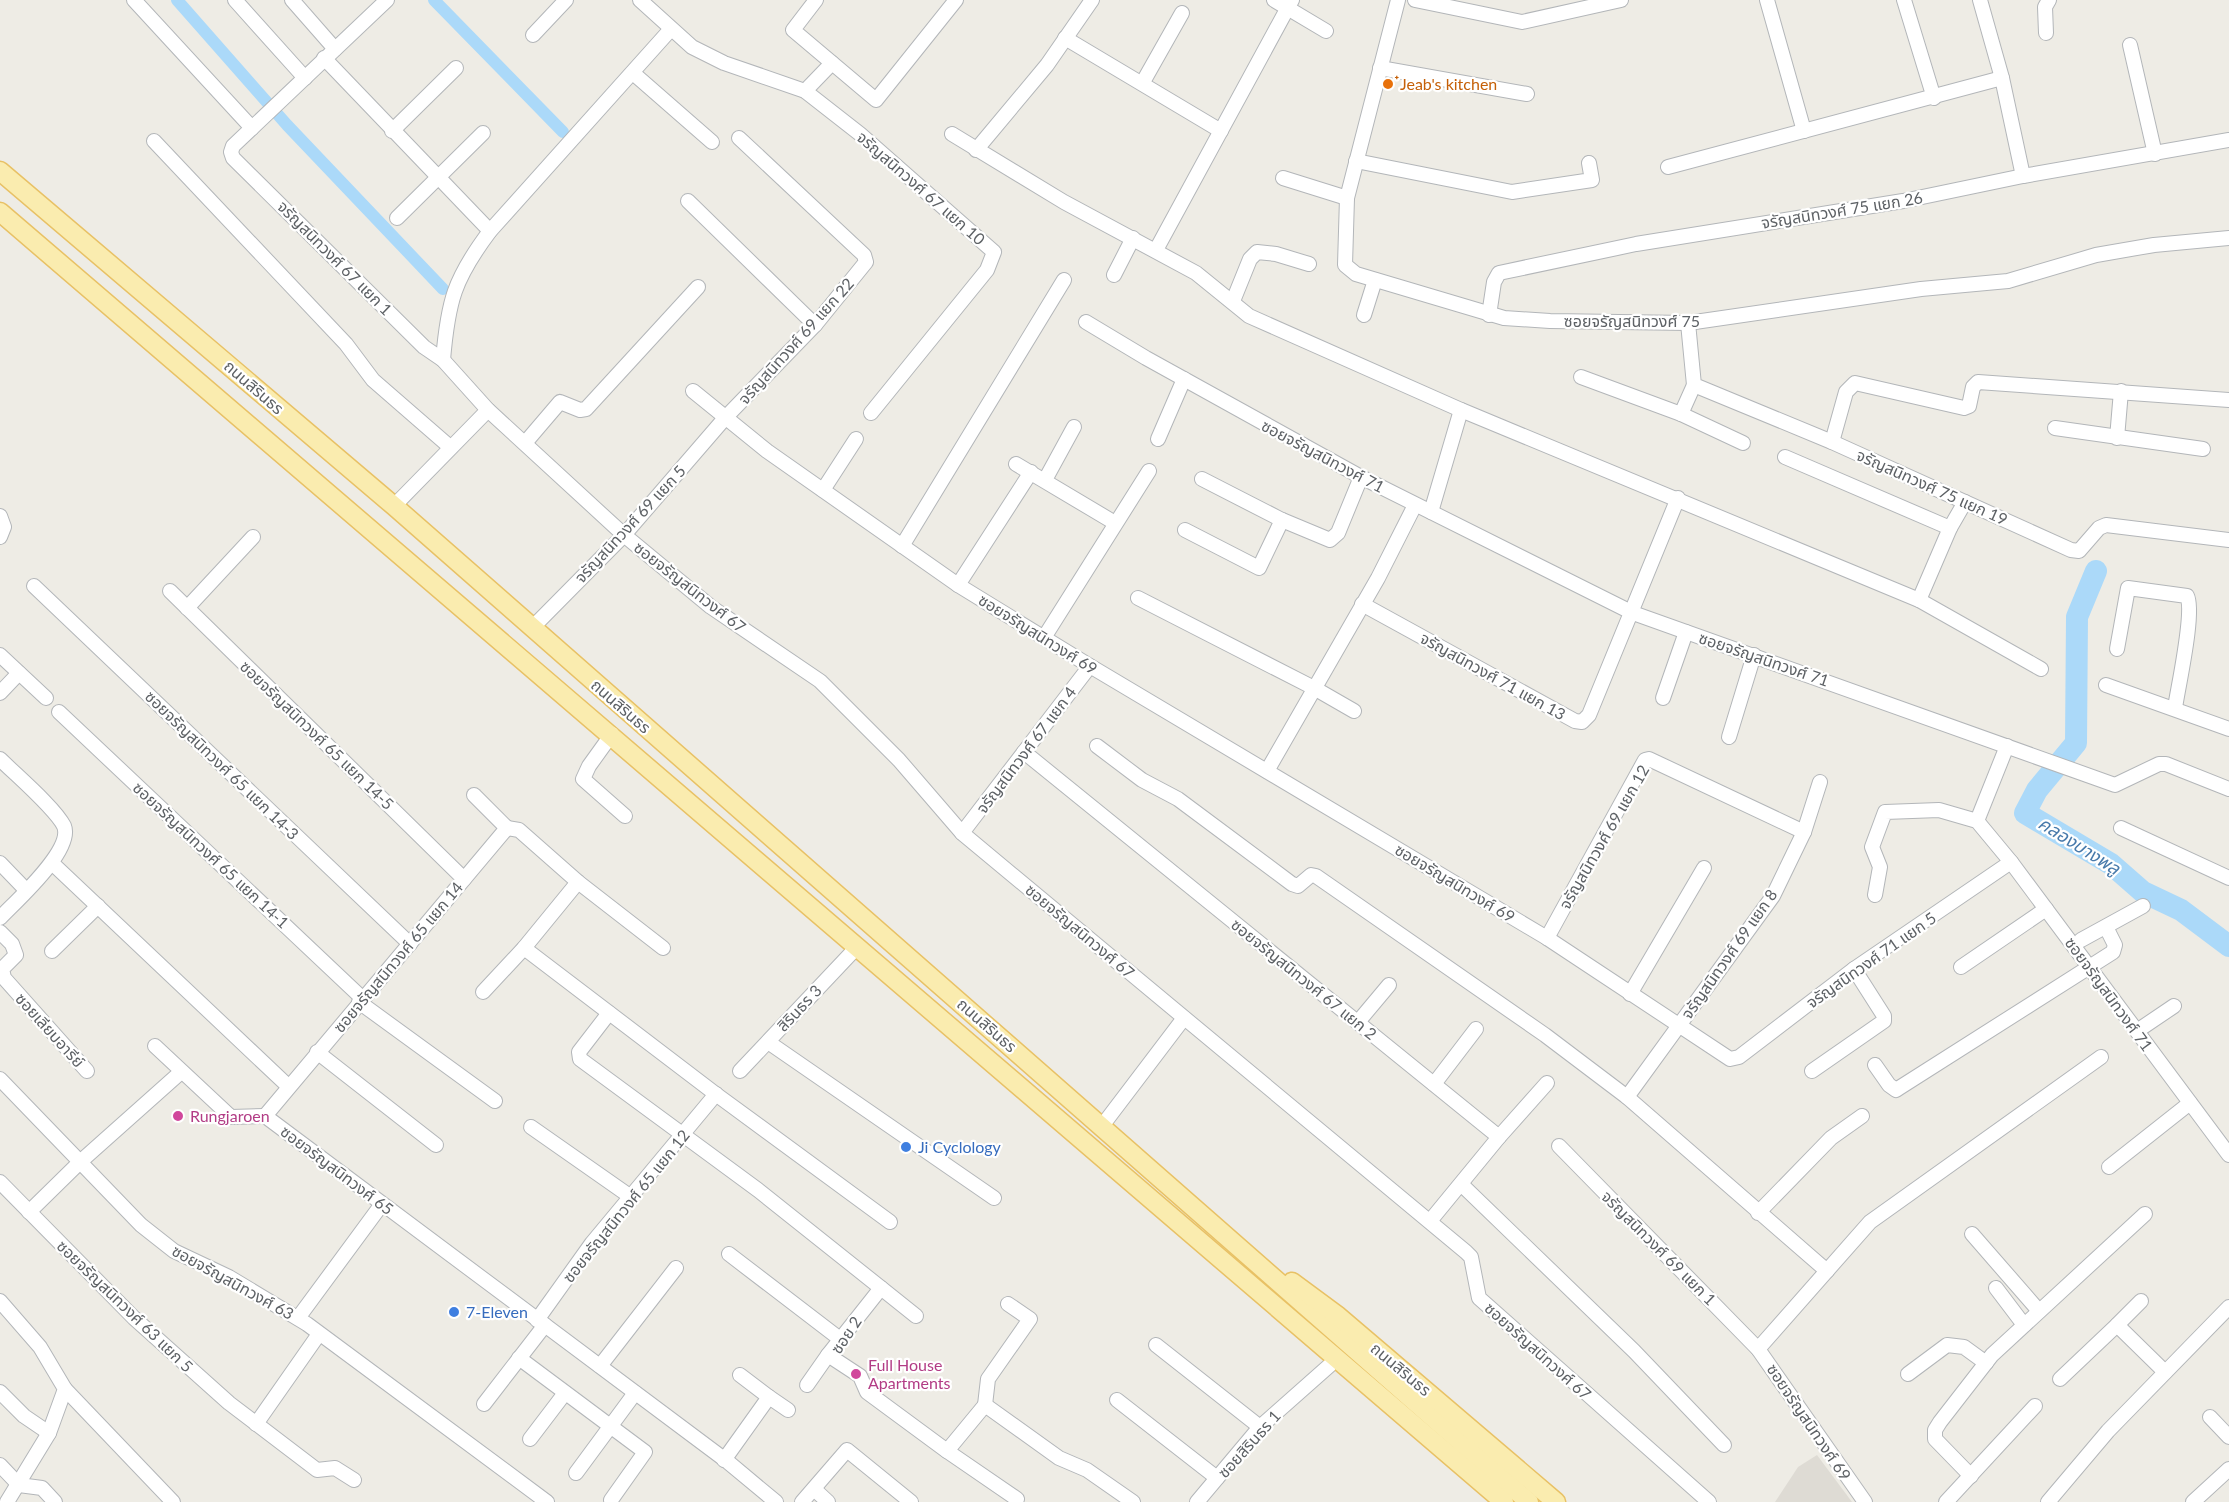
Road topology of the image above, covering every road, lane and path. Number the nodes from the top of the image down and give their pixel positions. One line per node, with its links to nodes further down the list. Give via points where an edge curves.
1 (134, 0): 37 (street)
2 (235, 0): 31 (street)
3 (292, 0): 26 (street)
4 (387, 0): 26 (street)
5 (566, 0): 23 (street)
6 (640, 0): 20 (street, จรัญสนิทวงศ์ 67 แยก 10)
7 (816, 0): 27 (street, via 793,30)
8 (956, 0): 27 (street, via 877,100)
9 (1092, 0): 24 (street)
10 (1274, 0): 18 (street)
11 (1398, 0): 29 (street, ซอยจรัญสนิทวงศ์ 75)
12 (1415, 0): 13 (street, via 1522,22)
13 (1621, 0)
14 (1767, 0): 40 (street)
15 (1904, 0): 36 (street)
16 (1980, 0): 32 (street)
17 (2049, 0): 22 (street, via 2045,7)
18 (1290, 4): 21 (street); 39 (street)
19 (1182, 13): 33 (street)
20 (671, 29): 30 (street); 34 (street, จรัญสนิทวงศ์ 67 แยก 10, via 693,47 724,63)
21 (1326, 31)
22 (2046, 33)
23 (533, 35)
24 (1065, 38): 33 (street); 47 (street)
25 (2130, 45): 48 (street)
26 (329, 53): 31 (street); 38 (street)
27 (832, 63): 34 (street)
28 (456, 68): 38 (street)
29 (1380, 68): 35 (street); 49 (street, ซอยจรัญสนิทวงศ์ 75)
30 (633, 73): 46 (street); 60 (street)
31 (304, 78): 37 (street)
32 (2002, 78): 36 (street); 53 (street)
33 (1143, 82): 39 (street)
34 (805, 91): 85 (street, จรัญสนิทวงศ์ 67 แยก 10, via 860,134 993,252 987,270)
35 (1527, 94)
36 (1934, 98): 40 (street)
37 (252, 128): 75 (street, จรัญสนิทวงศ์ 67 แยก 1, via 233,146 233,158 415,339)
38 (392, 131): 54 (street)
39 (1221, 131): 63 (street)
40 (1804, 131): 51 (street)
41 (483, 133): 54 (street)
42 (952, 134): 47 (street)
43 (739, 138): 74 (street, จรัญสนิทวงศ์ 69 แยก 22, via 864,255 866,262)
44 (2229, 140): 48 (street, จรัญสนิทวงศ์ 75 แยก 26)
45 (154, 141): 98 (street, via 346,344 373,380)
46 (712, 142)
47 (976, 150): 61 (street)
48 (2155, 154): 53 (street, จรัญสนิทวงศ์ 75 แยก 26)
49 (1356, 161): 50 (street, via 1512,192 1592,180); 56 (street, ซอยจรัญสนิทวงศ์ 75)
50 (1589, 163)
51 (1668, 167)
52 (0, 171): 82 (main road, ถนนสิรินธร)
53 (2023, 176): 71 (street, จรัญสนิทวงศ์ 75 แยก 26, via 1903,201 1636,244 1498,273)
54 (437, 178): 59 (street); 60 (street)
55 (1283, 178): 56 (street)
56 (1347, 198): 67 (street, ซอยจรัญสนิทวงศ์ 75, via 1345,265 1351,272)
57 (688, 201): 74 (street)
58 (0, 212): 91 (main road, ถนนสิรินธร)
59 (397, 218)
60 (490, 231): 75 (street, via 460,277 447,313)
61 (1133, 238): 63 (street); 65 (street)
62 (2229, 238): 73 (street, ซอยจรัญสนิทวงศ์ 75, via 2096,255 2008,281 1921,289)
63 (1156, 250): 69 (street)
64 (1309, 264): 69 (street, via 1257,252)
65 (1114, 274)
66 (1064, 279): 123 (street)
67 (1375, 280): 70 (street); 71 (street, ซอยจรัญสนิทวงศ์ 75)
68 (698, 287): 96 (street, via 586,409 560,402)
69 (1233, 301): 84 (street, via 1249,316)
70 (1365, 315)
71 (1489, 315): 73 (street, ซอยจรัญสนิทวงศ์ 75, via 1550,321)
72 (1086, 322): 77 (street, ซอยจรัญสนิทวงศ์ 71)
73 (1688, 322): 78 (street)
74 (815, 325): 87 (street, จรัญสนิทวงศ์ 69 แยก 22)
75 (443, 360): 83 (street, ซอยจรัญสนิทวงศ์ 67)
76 (1581, 377): 86 (street)
77 (1184, 379): 94 (street); 105 (street, ซอยจรัญสนิทวงศ์ 71)
78 (1694, 385): 86 (street); 95 (street, จรัญสนิทวงศ์ 75 แยก 19)
79 (693, 391): 87 (street, ซอยจรัญสนิทวงศ์ 69)
80 (2121, 391): 81 (street); 92 (street); 95 (street, via 1978,382 1969,406 1964,408 1855,383 1847,387)
81 (2229, 400)
82 (281, 410): 88 (main road, ถนนสิรินธร); 91 (main road)
83 (488, 410): 96 (street, ซอยจรัญสนิทวงศ์ 67); 98 (street)
84 (1461, 410): 109 (street); 113 (street)
85 (871, 413)
86 (1681, 414): 97 (street)
87 (725, 418): 108 (street, ซอยจรัญสนิทวงศ์ 69); 119 (street, จรัญสนิทวงศ์ 69 แยก 5)
88 (298, 426): 99 (main road); 112 (main road, ถนนสิรินธร)
89 (1074, 427): 107 (street)
90 (2055, 428): 92 (street)
91 (258, 432): 99 (main road, ถนนสิรินธร)
92 (2116, 438): 100 (street)
93 (856, 439): 108 (street)
94 (1158, 440)
95 (1832, 442): 110 (street, จรัญสนิทวงศ์ 75 แยก 19)
96 (525, 443): 119 (street, ซอยจรัญสนิทวงศ์ 67)
97 (1743, 443)
98 (450, 447): 112 (street)
99 (277, 448): 150 (main road, ถนนสิรินธร)
100 (2203, 449)
101 (1785, 457): 117 (street)
102 (1016, 464): 104 (street)
103 (1149, 471): 116 (street)
104 (1030, 472): 107 (street); 124 (street)
105 (1361, 477): 111 (street, ซอยจรัญสนิทวงศ์ 71); 115 (street, via 1332,540)
106 (1202, 479): 115 (street)
107 (1044, 480): 116 (street)
108 (823, 490): 123 (street, ซอยจรัญสนิทวงศ์ 69)
109 (1678, 498): 128 (street); 131 (street)
110 (1965, 502): 117 (street); 122 (street, จรัญสนิทวงศ์ 75 แยก 19, via 2075,551 2106,525)
111 (1415, 505): 113 (street, ซอยจรัญสนิทวงศ์ 71); 129 (street)
112 (394, 506): 132 (main road, ถนนสิรินธร)
113 (1431, 512): 131 (street, ซอยจรัญสนิทวงศ์ 71)
114 (0, 516): 120 (street, via 4,527)
115 (1282, 520): 118 (street, via 1259,568)
116 (1115, 523): 134 (street)
117 (1950, 528): 128 (street)
118 (1185, 530)
119 (624, 535): 132 (street, จรัญสนิทวงศ์ 69 แยก 5); 165 (street, ซอยจรัญสนิทวงศ์ 67, via 711,607 820,681 899,760)
120 (0, 537)
121 (253, 537): 130 (street)
122 (2229, 540)
123 (902, 546): 124 (street, ซอยจรัญสนิทวงศ์ 69)
124 (958, 585): 134 (street, ซอยจรัญสนิทวงศ์ 69)
125 (34, 586): 183 (street, ซอยจรัญสนิทวงศ์ 65 แยก 14-3)
126 (170, 591): 130 (street, ซอยจรัญสนิทวงศ์ 65 แยก 14-5)
127 (1138, 598): 142 (street)
128 (1919, 600): 139 (street)
129 (1362, 604): 131 (street, จรัญสนิทวงศ์ 71 แยก 13, via 1582,722 1589,715); 142 (street)
130 (187, 608): 171 (street, ซอยจรัญสนิทวงศ์ 65 แยก 14-5)
131 (1633, 613): 133 (street, ซอยจรัญสนิทวงศ์ 71)
132 (532, 628): 222 (main road, ถนนสิรินธร)
133 (1686, 632): 137 (street, ซอยจรัญสนิทวงศ์ 71); 144 (street)
134 (1045, 636): 138 (street, ซอยจรัญสนิทวงศ์ 69)
135 (2117, 648): 146 (street, via 2128,588 2187,596 2189,607)
136 (0, 655): 140 (street)
137 (1754, 656): 151 (street); 153 (street, ซอยจรัญสนิทวงศ์ 71)
138 (1089, 666): 154 (street, จรัญสนิทวงศ์ 67 แยก 4); 156 (street, ซอยจรัญสนิทวงศ์ 69)
139 (2041, 669)
140 (19, 674): 143 (street); 145 (street)
141 (2106, 685): 146 (street)
142 (1314, 688): 147 (street); 156 (street)
143 (0, 693)
144 (1663, 698)
145 (46, 699)
146 (2175, 708): 149 (street)
147 (1354, 711)
148 (59, 712): 194 (street, ซอยจรัญสนิทวงศ์ 65 แยก 14-1)
149 (2229, 729)
150 (612, 734): 160 (street, via 583,779); 184 (main road, ถนนสิรินธร)
151 (1729, 737)
152 (1097, 746): 217 (street, via 1142,780 1178,799 1292,885 1298,886 1311,875 1316,876 1545,1035)
153 (2007, 746): 158 (street, ซอยจรัญสนิทวงศ์ 71, via 2115,785 2166,764); 161 (street)
154 (1024, 752): 165 (street, จรัญสนิทวงศ์ 67 แยก 4); 198 (street, ซอยจรัญสนิทวงศ์ 67 แยก 2)
155 (0, 759): 168 (street, via 63,826 63,844)
156 (1267, 771): 181 (street, ซอยจรัญสนิทวงศ์ 69)
157 (1820, 782): 164 (street, จรัญสนิทวงศ์ 69 แยก 8)
158 (2229, 789)
159 (474, 795): 162 (street)
160 (625, 816)
161 (1977, 821): 166 (street, ซอยจรัญสนิทวงศ์ 71); 174 (street, via 1939,810 1885,812 1872,847 1880,867)
162 (507, 828): 171 (street, ซอยจรัญสนิทวงศ์ 65 แยก 14); 172 (street, via 519,830)
163 (2121, 828): 170 (street)
164 (1804, 832): 181 (street, จรัญสนิทวงศ์ 69 แยก 12, via 1645,760); 199 (street, จรัญสนิทวงศ์ 69 แยก 8, via 1773,896)
165 (962, 833): 197 (street, ซอยจรัญสนิทวงศ์ 67)
166 (2011, 862): 177 (street, ซอยจรัญสนิทวงศ์ 71); 190 (street, จรัญสนิทวงศ์ 71 แยก 5)
167 (0, 863): 173 (street)
168 (52, 863): 173 (street); 175 (street)
169 (1704, 868): 193 (street)
170 (2229, 878)
171 (464, 879): 183 (street, ซอยจรัญสนิทวงศ์ 65 แยก 14)
172 (578, 882): 185 (street); 186 (street)
173 (26, 890): 178 (street)
174 (1875, 895)
175 (98, 906): 187 (street); 215 (street)
176 (2143, 906): 179 (street)
177 (2046, 909): 188 (street); 189 (street, ซอยจรัญสนิทวงศ์ 71)
178 (0, 918)
179 (2106, 927): 182 (street); 189 (street, via 2116,948)
180 (0, 932): 208 (street, ซอยเลียบอารีย์, via 16,955 2,974)
181 (1547, 938): 193 (street, ซอยจรัญสนิทวงศ์ 69)
182 (2081, 940)
183 (410, 944): 194 (street, ซอยจรัญสนิทวงศ์ 65 แยก 14)
184 (858, 946): 202 (street, สิรินธร 3); 247 (main road, ถนนสิรินธร)
185 (524, 948): 192 (street); 196 (street)
186 (663, 948)
187 (52, 951)
188 (1961, 967)
189 (2089, 967): 201 (street, ซอยจรัญสนิทวงศ์ 71); 207 (street, via 1899,1088 1889,1085)
190 (1854, 969): 206 (street, จรัญสนิทวงศ์ 71 แยก 5); 210 (street, via 1884,1021)
191 (1389, 985): 198 (street)
192 (483, 992)
193 (1630, 994): 199 (street, ซอยจรัญสนิทวงศ์ 69)
194 (361, 1000): 204 (street, ซอยจรัญสนิทวงศ์ 65 แยก 14); 218 (street, ซอยจรัญสนิทวงศ์ 65 แยก 14-1)
195 (2174, 1005): 201 (street)
196 (609, 1013): 216 (street); 224 (street, via 579,1052 580,1059)
197 (1184, 1018): 222 (street); 240 (street, ซอยจรัญสนิทวงศ์ 67)
198 (1358, 1022): 214 (street, ซอยจรัญสนิทวงศ์ 67 แยก 2)
199 (1678, 1027): 206 (street, ซอยจรัญสนิทวงศ์ 69); 217 (street)
200 (1476, 1029): 214 (street)
201 (2137, 1031): 219 (street, ซอยจรัญสนิทวงศ์ 71)
202 (768, 1042): 209 (street, สิรินธร 3); 235 (street)
203 (155, 1046): 211 (street)
204 (317, 1052): 215 (street, ซอยจรัญสนิทวงศ์ 65 แยก 14); 227 (street)
205 (2101, 1057): 246 (street, ซอยจรัญสนิทวงศ์ 69, via 1870,1222)
206 (1733, 1060)
207 (1875, 1065)
208 (87, 1071)
209 (740, 1071)
210 (1812, 1071)
211 (181, 1072): 220 (street, via 231,1117); 230 (street)
212 (0, 1079): 230 (street, ซอยจรัญสนิทวงศ์ 63)
213 (1546, 1083): 225 (street)
214 (1434, 1084): 225 (street, ซอยจรัญสนิทวงศ์ 67 แยก 2)
215 (288, 1086): 220 (street, ซอยจรัญสนิทวงศ์ 65)
216 (716, 1094): 224 (street, ซอยจรัญสนิทวงศ์ 65 แยก 12); 241 (street)
217 (1627, 1097): 238 (street)
218 (495, 1101)
219 (2190, 1103): 226 (street, ซอยจรัญสนิทวงศ์ 71); 231 (street)
220 (265, 1116): 236 (street, ซอยจรัญสนิทวงศ์ 65)
221 (1862, 1116): 238 (street, via 1831,1138)
222 (1102, 1126): 243 (main road, ถนนสิรินธร)
223 (531, 1127): 234 (street)
224 (683, 1134): 234 (street, ซอยจรัญสนิทวงศ์ 65 แยก 12); 248 (street)
225 (1499, 1137): 233 (street)
226 (2225, 1138): 229 (street, ซอยจรัญสนิทวงศ์ 71)
227 (436, 1145)
228 (1559, 1146): 263 (street, จรัญสนิทวงศ์ 69 แยก 1)
229 (2229, 1155)
230 (80, 1162): 237 (street); 256 (street, ซอยจรัญสนิทวงศ์ 63, via 141,1225 174,1251 229,1277)
231 (2109, 1167)
232 (0, 1182): 237 (street, ซอยจรัญสนิทวงศ์ 63 แยก 5)
233 (1461, 1184): 240 (street); 292 (street, via 1634,1351)
234 (631, 1197): 257 (street, ซอยจรัญสนิทวงศ์ 65 แยก 12, via 592,1243)
235 (994, 1198)
236 (382, 1204): 256 (street); 257 (street, ซอยจรัญสนิทวงศ์ 65)
237 (29, 1212): 286 (street, ซอยจรัญสนิทวงศ์ 63 แยก 5, via 128,1312)
238 (1758, 1213): 246 (street)
239 (2145, 1214): 254 (street)
240 (1431, 1221): 319 (street, ซอยจรัญสนิทวงศ์ 67, via 1471,1257 1479,1298)
241 (890, 1222)
242 (1972, 1234): 254 (street)
243 (1238, 1246): 269 (main road, ถนนสิรินธร); 318 (main road, ถนนสิรินธร, via 1338,1316)
244 (729, 1254): 261 (street)
245 (676, 1268): 268 (street)
246 (1827, 1271): 263 (street, ซอยจรัญสนิทวงศ์ 69)
247 (1238, 1273): 267 (main road, ถนนสิรินธร, via 1268,1309); 269 (main road, ถนนสิรินธร)
248 (880, 1288): 255 (street); 261 (street, ซอย 2)
249 (1996, 1288): 258 (street)
250 (0, 1301): 275 (street, via 40,1347)
251 (2141, 1301): 259 (street)
252 (1008, 1304): 282 (street, via 1030,1319 988,1379)
253 (2229, 1307): 270 (street)
254 (2039, 1311): 258 (street)
255 (916, 1316)
256 (298, 1318): 260 (street, ซอยจรัญสนิทวงศ์ 63)
257 (541, 1322): 265 (street, ซอยจรัญสนิทวงศ์ 65 แยก 12); 268 (street, ซอยจรัญสนิทวงศ์ 65)
258 (2024, 1325): 266 (street)
259 (2117, 1325): 270 (street); 273 (street)
260 (319, 1334): 286 (street); 308 (street, ซอยจรัญสนิทวงศ์ 63)
261 (840, 1339): 264 (street, ซอย 2)
262 (1156, 1345): 288 (street)
263 (1758, 1349): 320 (street, ซอยจรัญสนิทวงศ์ 69)
264 (828, 1355): 274 (street); 293 (street, ซอย 2, via 860,1376 867,1392)
265 (519, 1358): 277 (street); 281 (street, ซอยจรัญสนิทวงศ์ 65 แยก 12)
266 (1986, 1363): 271 (street, via 1964,1347 1947,1345); 298 (street, via 1940,1422 1934,1436)
267 (1330, 1365): 288 (street, ซอยสิรินธร 1); 315 (main road, ถนนสิรินธร)
268 (600, 1366): 278 (street, ซอยจรัญสนิทวงศ์ 65)
269 (1362, 1368): 316 (main road, ถนนสิรินธร); 317 (main road, ถนนสิรินธร)
270 (2165, 1372): 322 (street)
271 (1908, 1374)
272 (740, 1375): 279 (street)
273 (2060, 1379)
274 (807, 1385)
275 (65, 1389): 289 (street); 307 (street)
276 (0, 1392): 289 (street, via 24,1416)
277 (565, 1393): 287 (street); 291 (street)
278 (636, 1393): 287 (street); 294 (street, ซอยจรัญสนิทวงศ์ 65)
279 (769, 1397): 284 (street); 294 (street)
280 (1117, 1400): 299 (street)
281 (484, 1404)
282 (985, 1405): 293 (street); 313 (street, via 1059,1458 1087,1470)
283 (2035, 1406): 298 (street)
284 (789, 1410)
285 (2210, 1417): 290 (street)
286 (256, 1424): 300 (street, ซอยจรัญสนิทวงศ์ 63 แยก 5, via 317,1470 334,1468)
287 (611, 1427): 297 (street); 304 (street, via 645,1452)
288 (1260, 1427): 299 (street, ซอยสิรินธร 1)
289 (49, 1433): 301 (street)
290 (2229, 1437)
291 (530, 1439)
292 (1724, 1445)
293 (947, 1451): 303 (street, ซอย 2)
294 (724, 1460): 309 (street, ซอยจรัญสนิทวงศ์ 65)
295 (0, 1465): 301 (street)
296 (2229, 1469): 323 (street)
297 (576, 1473)
298 (1971, 1476): 321 (street)
299 (1217, 1478): 314 (street, ซอยสิรินธร 1)
300 (354, 1480)
301 (19, 1485): 305 (street); 306 (street, via 42,1488)
302 (814, 1489): 310 (street); 311 (street); 312 (street, via 846,1450)
303 (1017, 1499)
304 (611, 1500)
305 (8, 1502)
306 (55, 1502)
307 (173, 1502)
308 (547, 1502)
309 (776, 1502)
310 (802, 1502)
311 (828, 1502)
312 (910, 1502)
313 (1133, 1502)
314 (1197, 1502)
315 (1488, 1502)
316 (1504, 1502)
317 (1529, 1502)
318 (1556, 1502)
319 (1709, 1502)
320 (1865, 1502)
321 (1946, 1502)
322 (2048, 1502)
323 (2193, 1502)

